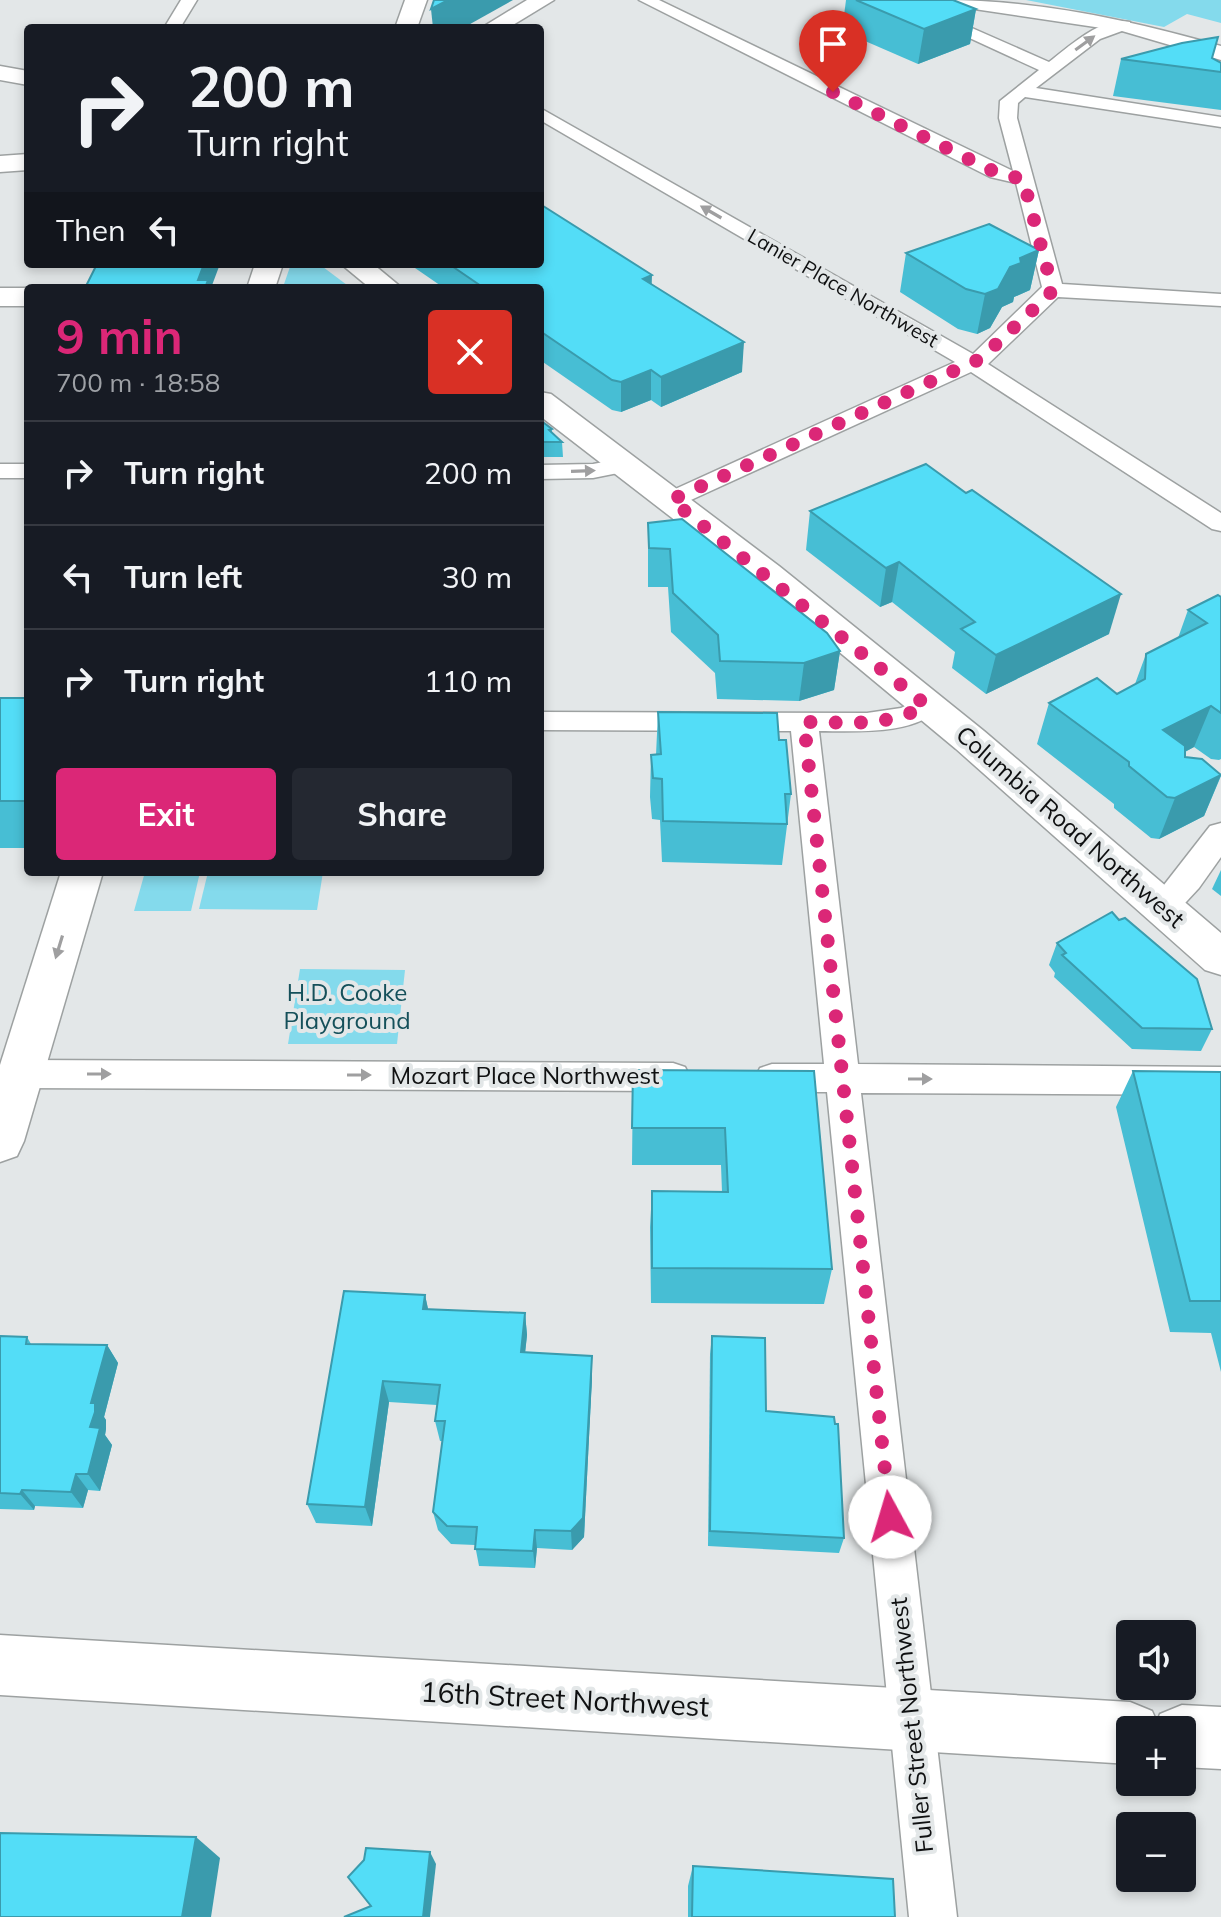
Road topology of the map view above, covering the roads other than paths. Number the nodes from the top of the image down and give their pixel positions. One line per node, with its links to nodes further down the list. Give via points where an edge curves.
1 (189, 0): 8 (street)
2 (416, 0): 9 (main road)
3 (543, 0): 10 (main road)
4 (560, 0): 11 (main road)
5 (647, 0): 22 (street, via 997,173)
6 (895, 0): 14 (street)
7 (954, 0): 12 (main road)
8 (174, 24)
9 (407, 24)
10 (499, 24)
11 (518, 24)
12 (1124, 25): 13 (main road); 14 (street, one-way to 12, via 1094,36)
13 (1221, 53)
14 (1050, 69): 17 (street)
15 (0, 73): 16 (main road)
16 (24, 77)
17 (1020, 91): 19 (street); 22 (street, via 1009,101 1008,118)
18 (544, 115): 29 (street, Lanier Place Northwest, one-way to 18)
19 (1221, 122)
20 (24, 162): 21 (main road)
21 (0, 164)
22 (1023, 179): 25 (street)
23 (360, 268): 24 (main road)
24 (382, 284)
25 (1051, 290): 28 (street); 29 (street, via 994,350)
26 (0, 297): 27 (main road)
27 (24, 297)
28 (1221, 300)
29 (972, 363): 35 (street); 36 (street, Lanier Place Northwest)
30 (544, 404): 31 (main road, Columbia Road Northwest)
31 (625, 465): 34 (street, one-way to 31); 35 (main road, Columbia Road Northwest)
32 (0, 471): 33 (street)
33 (24, 471)
34 (544, 472)
35 (671, 500): 37 (main road, Columbia Road Northwest)
36 (1221, 524)
37 (926, 705): 39 (street, via 908,716 882,721); 42 (main road, Columbia Road Northwest)
38 (544, 721): 39 (street)
39 (804, 722): 45 (street, Fuller Street Northwest)
40 (1221, 834): 42 (street)
41 (81, 876): 44 (main road, one-way to 44)
42 (1162, 908): 43 (main road, Columbia Road Northwest)
43 (1221, 958)
44 (21, 1074): 45 (street, Mozart Place Northwest, one-way to 45); 47 (main road)
45 (842, 1078): 46 (street, Mozart Place Northwest, one-way to 46); 49 (street, Fuller Street Northwest)
46 (1221, 1081)
47 (0, 1141)
48 (0, 1665): 49 (main road, 16th Street Northwest)
49 (913, 1719): 50 (main road, 16th Street Northwest); 53 (street, Fuller Street Northwest)
50 (1116, 1732)
51 (1196, 1737): 52 (main road)
52 (1221, 1738)
53 (933, 1917)

